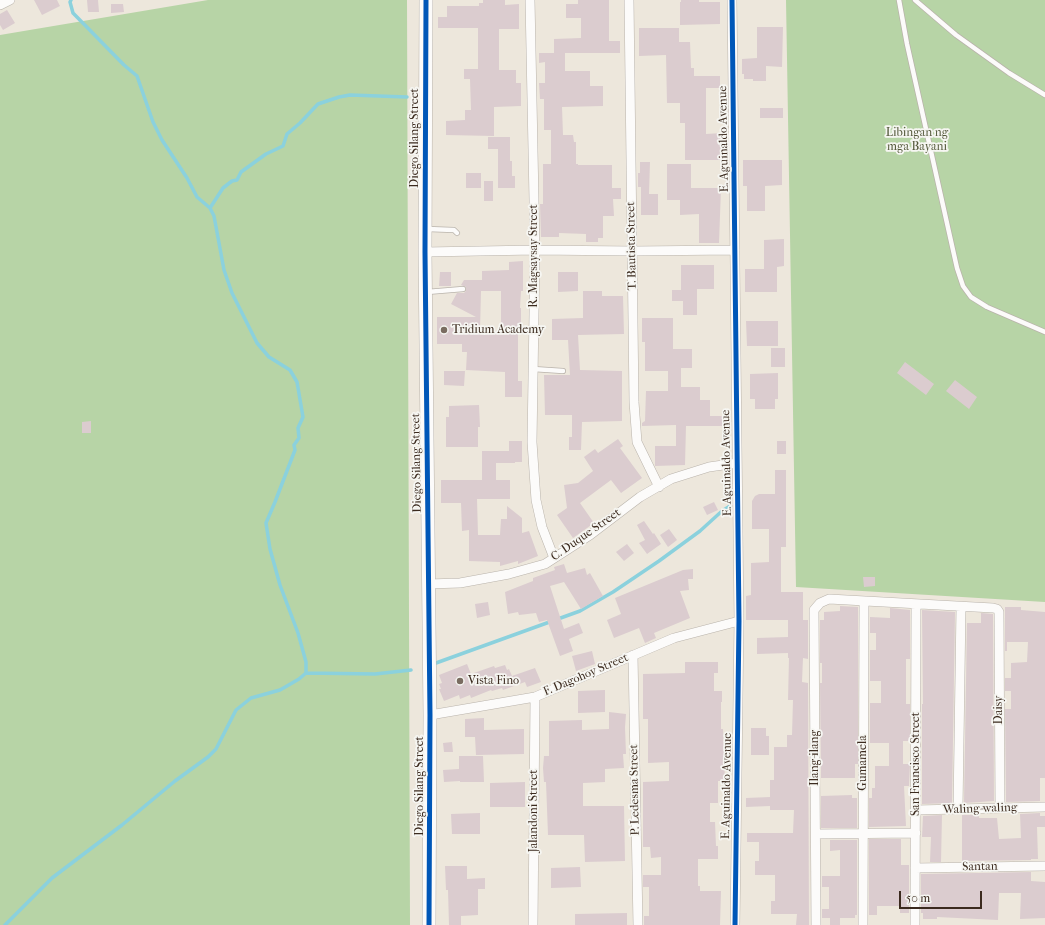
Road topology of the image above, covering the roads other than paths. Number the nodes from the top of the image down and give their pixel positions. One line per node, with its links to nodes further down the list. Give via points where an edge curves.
1 (10, 0): 8 (street)
2 (426, 0): 10 (street, Diego Silang Street)
3 (530, 0): 12 (street, R. Magsaysay Street)
4 (629, 0): 14 (street, T. Bautista Street)
5 (732, 0): 13 (street, E. Aguinaldo Avenue)
6 (900, 0): 18 (lane, via 963,286 971,297 987,307)
7 (915, 0): 9 (lane, via 956,35 1009,73)
8 (0, 5)
9 (1045, 94)
10 (425, 229): 11 (lane, via 454,230); 15 (street, Diego Silang Street)
11 (457, 233)
12 (535, 250): 14 (street); 15 (street); 19 (street, R. Magsaysay Street)
13 (735, 250): 14 (street); 21 (street, E. Aguinaldo Avenue)
14 (633, 251): 22 (street, T. Bautista Street, via 634,402 637,442)
15 (425, 252): 17 (street, Diego Silang Street)
16 (463, 289): 17 (lane)
17 (425, 292): 24 (street, Diego Silang Street)
18 (1045, 332)
19 (533, 369): 20 (lane); 23 (street, R. Magsaysay Street, via 532,442 536,500 542,527)
20 (563, 371)
21 (737, 463): 22 (street, C. Duque Street, via 710,467 672,479); 28 (street, E. Aguinaldo Avenue)
22 (659, 487): 23 (street, C. Duque Street, via 640,497 590,535)
23 (554, 558): 24 (street, C. Duque Street, via 545,564 509,574 460,583)
24 (428, 584): 31 (street, Diego Silang Street)
25 (864, 601): 26 (street); 36 (street, Gumamela); 38 (street, Ilang-ilang, via 829,599 820,603 814,610)
26 (916, 604): 27 (street); 35 (street, San Francisco Street)
27 (961, 607): 33 (street, Daisy, via 993,608 998,612); 34 (street)
28 (739, 621): 29 (street, F. Dagohoy Street, via 674,638); 44 (street, E. Aguinaldo Avenue)
29 (633, 655): 30 (street, F. Dagohoy Street); 43 (street, P. Ledesma Street)
30 (535, 697): 31 (street, F. Dagohoy Street); 42 (street, Jalandoni Street)
31 (430, 715): 41 (street, Diego Silang Street)
32 (1045, 807): 33 (street, Waling-waling)
33 (1000, 808): 34 (street, Waling-waling)
34 (958, 809): 35 (street, Waling-waling)
35 (916, 810): 37 (street, San Francisco Street)
36 (863, 833): 37 (street); 38 (street); 46 (street, Gumamela)
37 (916, 833): 40 (street, San Francisco Street)
38 (816, 834): 45 (street, Ilang-ilang)
39 (1045, 866): 40 (street, Santan)
40 (915, 868): 47 (street, San Francisco Street)
41 (429, 925)
42 (533, 925)
43 (638, 925)
44 (735, 925)
45 (816, 925)
46 (863, 925)
47 (915, 925)

